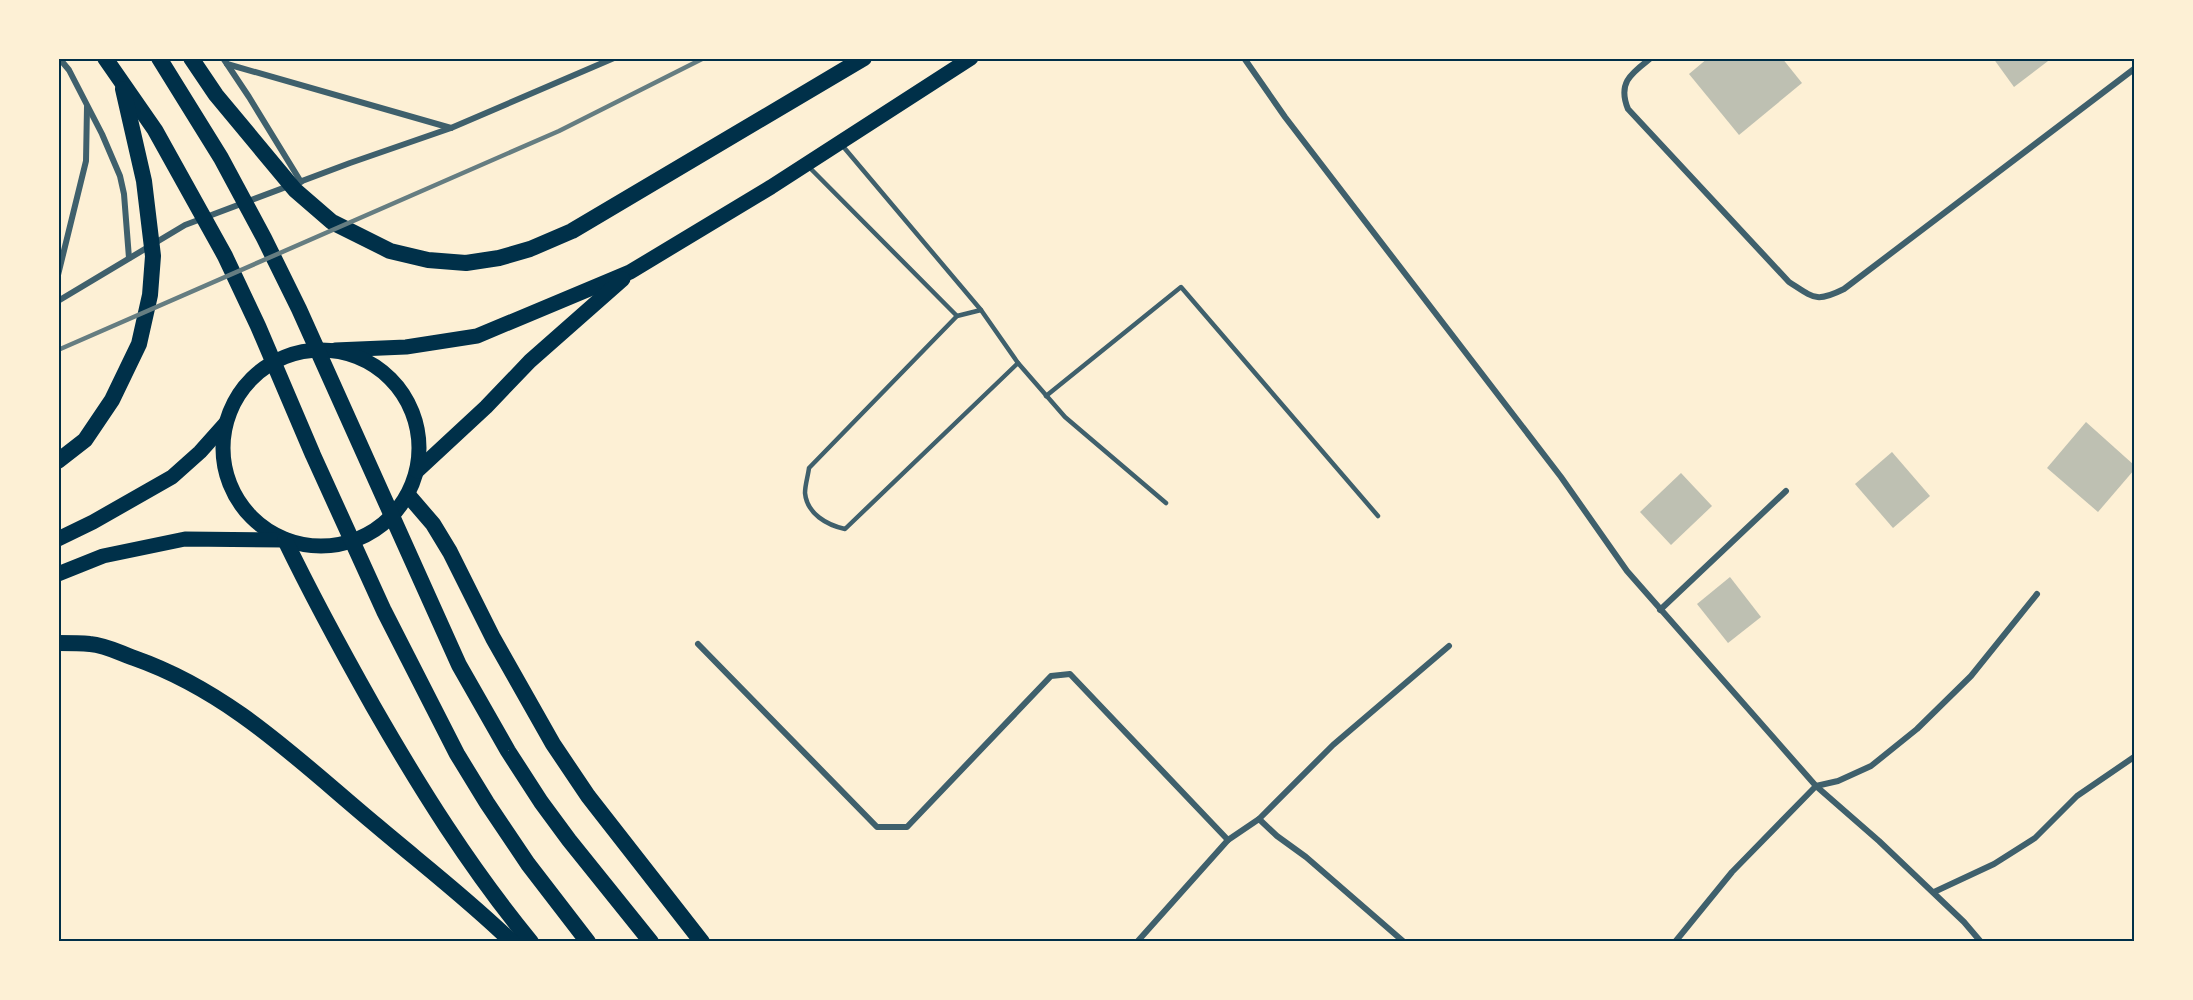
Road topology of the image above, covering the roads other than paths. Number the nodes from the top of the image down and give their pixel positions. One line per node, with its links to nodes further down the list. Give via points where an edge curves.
1 (59, 58): 13 (street)
2 (105, 58): 12 (highway)
3 (159, 58): 50 (highway, via 264,237 464,675 541,802)
4 (191, 58): 6 (highway, via 216,95 295,190 332,222 390,251 428,260 466,262 530,249 572,231)
5 (614, 58): 14 (street)
6 (864, 58)
7 (971, 58): 15 (main road)
8 (1244, 58): 38 (street, via 1284,117)
9 (1651, 58): 11 (street, via 1629,75 1624,92 1628,109 1789,282 1818,298 1844,289)
10 (225, 61): 14 (street); 17 (street)
11 (2134, 69)
12 (121, 82): 28 (highway, via 144,181 153,256 150,295 139,344 112,400 85,440); 49 (highway, via 155,130 225,256 384,611 457,754 522,855)
13 (87, 106): 18 (street, via 120,176); 20 (street, via 86,161)
14 (451, 128): 17 (street)
15 (839, 142): 16 (main road); 22 (lane)
16 (806, 165): 19 (main road); 23 (lane)
17 (300, 182): 18 (street, via 185,225)
18 (129, 258): 21 (street)
19 (630, 272): 24 (main road, via 477,336 406,347); 29 (main road, via 530,361)
20 (58, 274)
21 (58, 301)
22 (981, 310): 23 (lane); 25 (lane)
23 (957, 316): 25 (lane, via 809,468 805,494 814,513 829,526 845,529)
24 (335, 350): 27 (main road, via 300,352 267,366 248,382); 29 (main road, via 366,360 392,380 411,408 419,439)
25 (1018, 363): 26 (lane)
26 (1046, 396): 32 (lane, via 1065,417); 33 (lane, via 1181,287)
27 (225, 424): 34 (main road, via 172,477); 35 (main road, via 223,452 228,480 241,505 261,526)
28 (58, 461)
29 (417, 471): 31 (main road)
30 (1786, 491): 38 (street)
31 (408, 495): 35 (main road, via 376,530 355,541 308,546); 51 (highway, via 450,552 493,638 559,753)
32 (1166, 503)
33 (1378, 516)
34 (58, 539)
35 (285, 540): 36 (main road, via 185,539 103,556); 48 (highway, via 318,608 407,766 465,857)
36 (58, 574)
37 (2037, 594): 43 (street, via 1971,676 1917,729 1871,766)
38 (1660, 610): 43 (street)
39 (58, 643): 47 (highway, via 93,644 144,662 202,688 236,709)
40 (698, 644): 45 (street, via 877,826 907,827 1051,676 1070,675)
41 (1449, 646): 44 (street, via 1333,745)
42 (2134, 756): 46 (street, via 2077,796 2035,838 1994,864)
43 (1816, 786): 46 (street); 54 (street, via 1732,872)
44 (1259, 819): 45 (street); 53 (street)
45 (1228, 840): 52 (street)
46 (1934, 892): 55 (street)
47 (512, 942)
48 (531, 942)
49 (588, 942)
50 (651, 942)
51 (702, 942)
52 (1137, 942)
53 (1404, 942)
54 (1675, 942)
55 (1982, 942)

